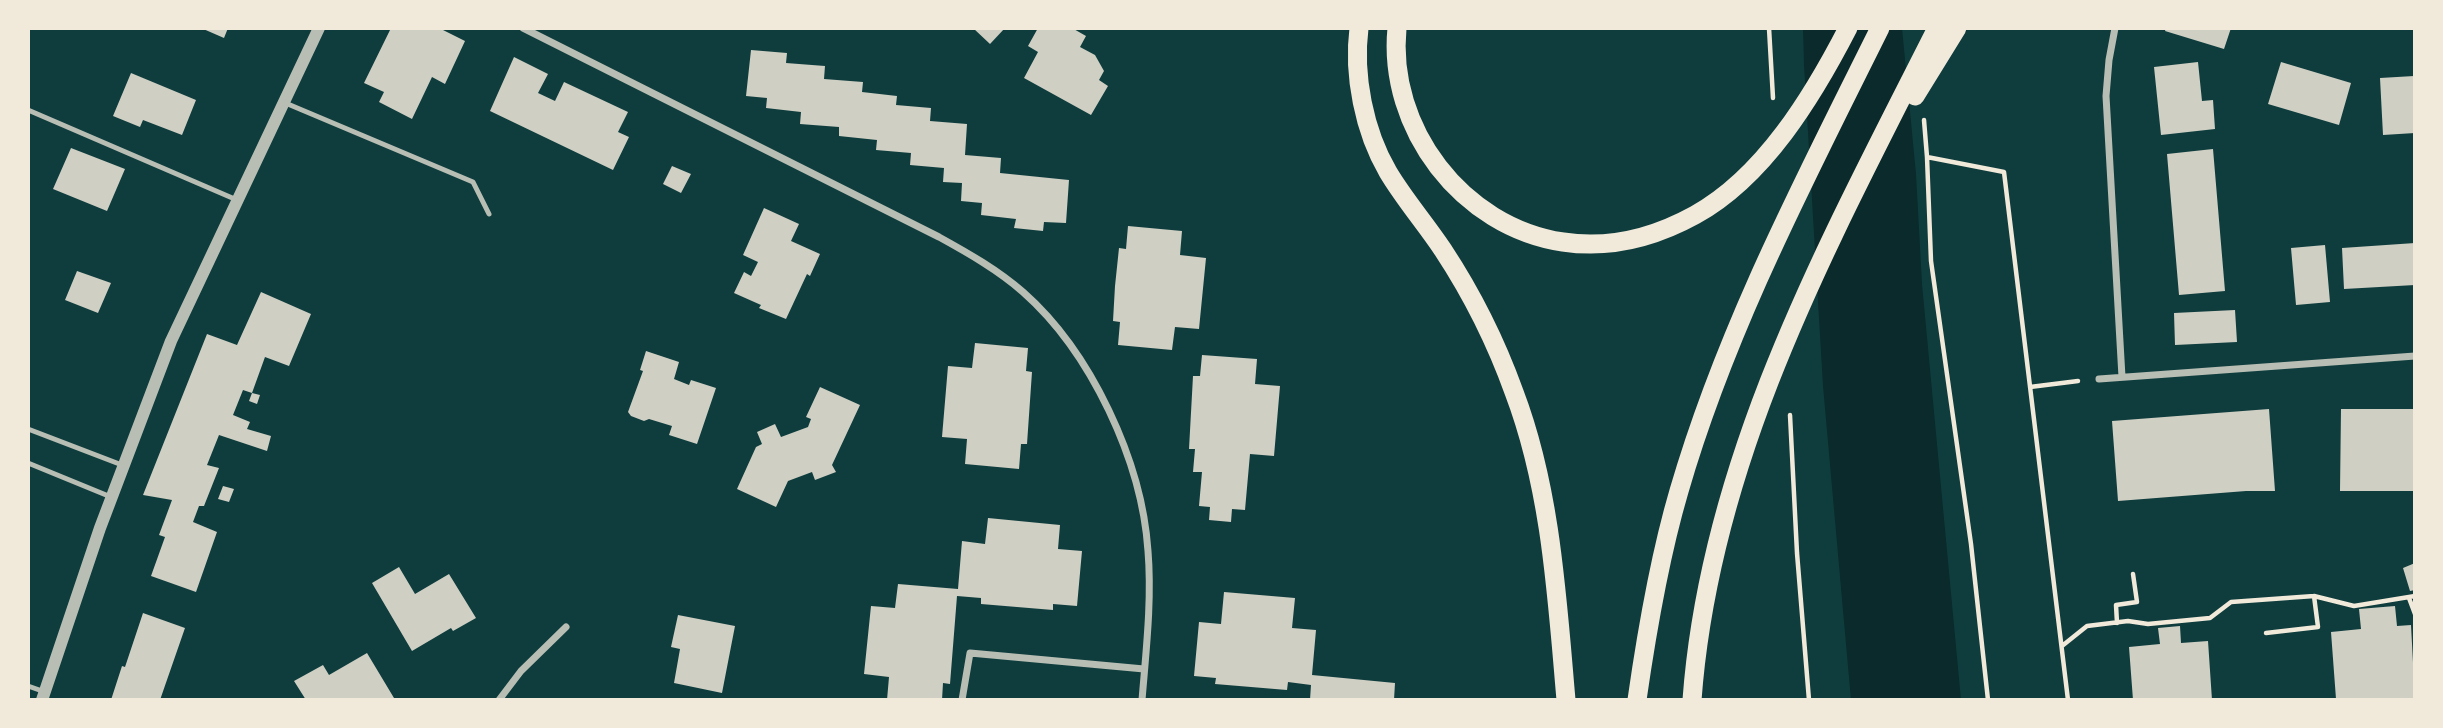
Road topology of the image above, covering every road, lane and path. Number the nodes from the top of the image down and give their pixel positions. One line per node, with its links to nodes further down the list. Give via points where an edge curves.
1 (319, 28): 10 (street)
2 (523, 28): 33 (street, via 939,237 1002,275 1034,303 1063,336 1095,385 1119,434 1137,491 1148,550)
3 (1359, 28): 39 (highway, via 1359,69 1373,139 1386,170 1472,297 1498,351 1531,442 1553,561)
4 (1397, 28): 5 (highway, via 1398,75 1405,106 1436,166 1490,214 1562,242 1594,244 1628,242 1660,231 1697,214 1732,189 1776,143)
5 (1848, 28)
6 (1880, 28): 40 (highway, via 1800,187 1726,355 1679,492 1661,561)
7 (1937, 28): 16 (highway)
8 (1956, 28): 16 (highway)
9 (2115, 28): 18 (street, via 2106,96)
10 (283, 102): 14 (street); 15 (lane, via 473,182)
11 (28, 110): 14 (lane)
12 (1924, 118): 13 (path)
13 (1927, 156): 20 (path, via 2004,172); 42 (path, via 1931,261)
14 (237, 200): 23 (street, via 171,341)
15 (489, 214)
16 (1828, 245): 41 (highway, via 1776,363 1730,492 1711,563)
17 (2415, 356): 18 (street)
18 (2122, 377): 19 (street)
19 (2099, 379): 20 (path)
20 (2030, 387): 32 (path)
21 (28, 429): 23 (lane)
22 (28, 463): 24 (lane)
23 (122, 465): 24 (street)
24 (111, 497): 35 (street)
25 (2133, 574): 29 (path, via 2137,603 2116,605)
26 (2314, 596): 27 (path, via 2354,606); 29 (path, via 2231,602 2210,618); 31 (path, via 2318,627)
27 (2412, 597): 28 (path)
28 (2415, 614)
29 (2117, 623): 32 (path, via 2087,626)
30 (566, 627): 36 (street)
31 (2266, 633)
32 (2061, 646): 43 (path)
33 (1144, 669): 37 (street, via 970,653); 38 (street)
34 (28, 686): 35 (lane)
35 (43, 696)
36 (499, 700)
37 (962, 700)
38 (1142, 700)
39 (1566, 700)
40 (1637, 700)
41 (1692, 700)
42 (1988, 700)
43 (2068, 700)

